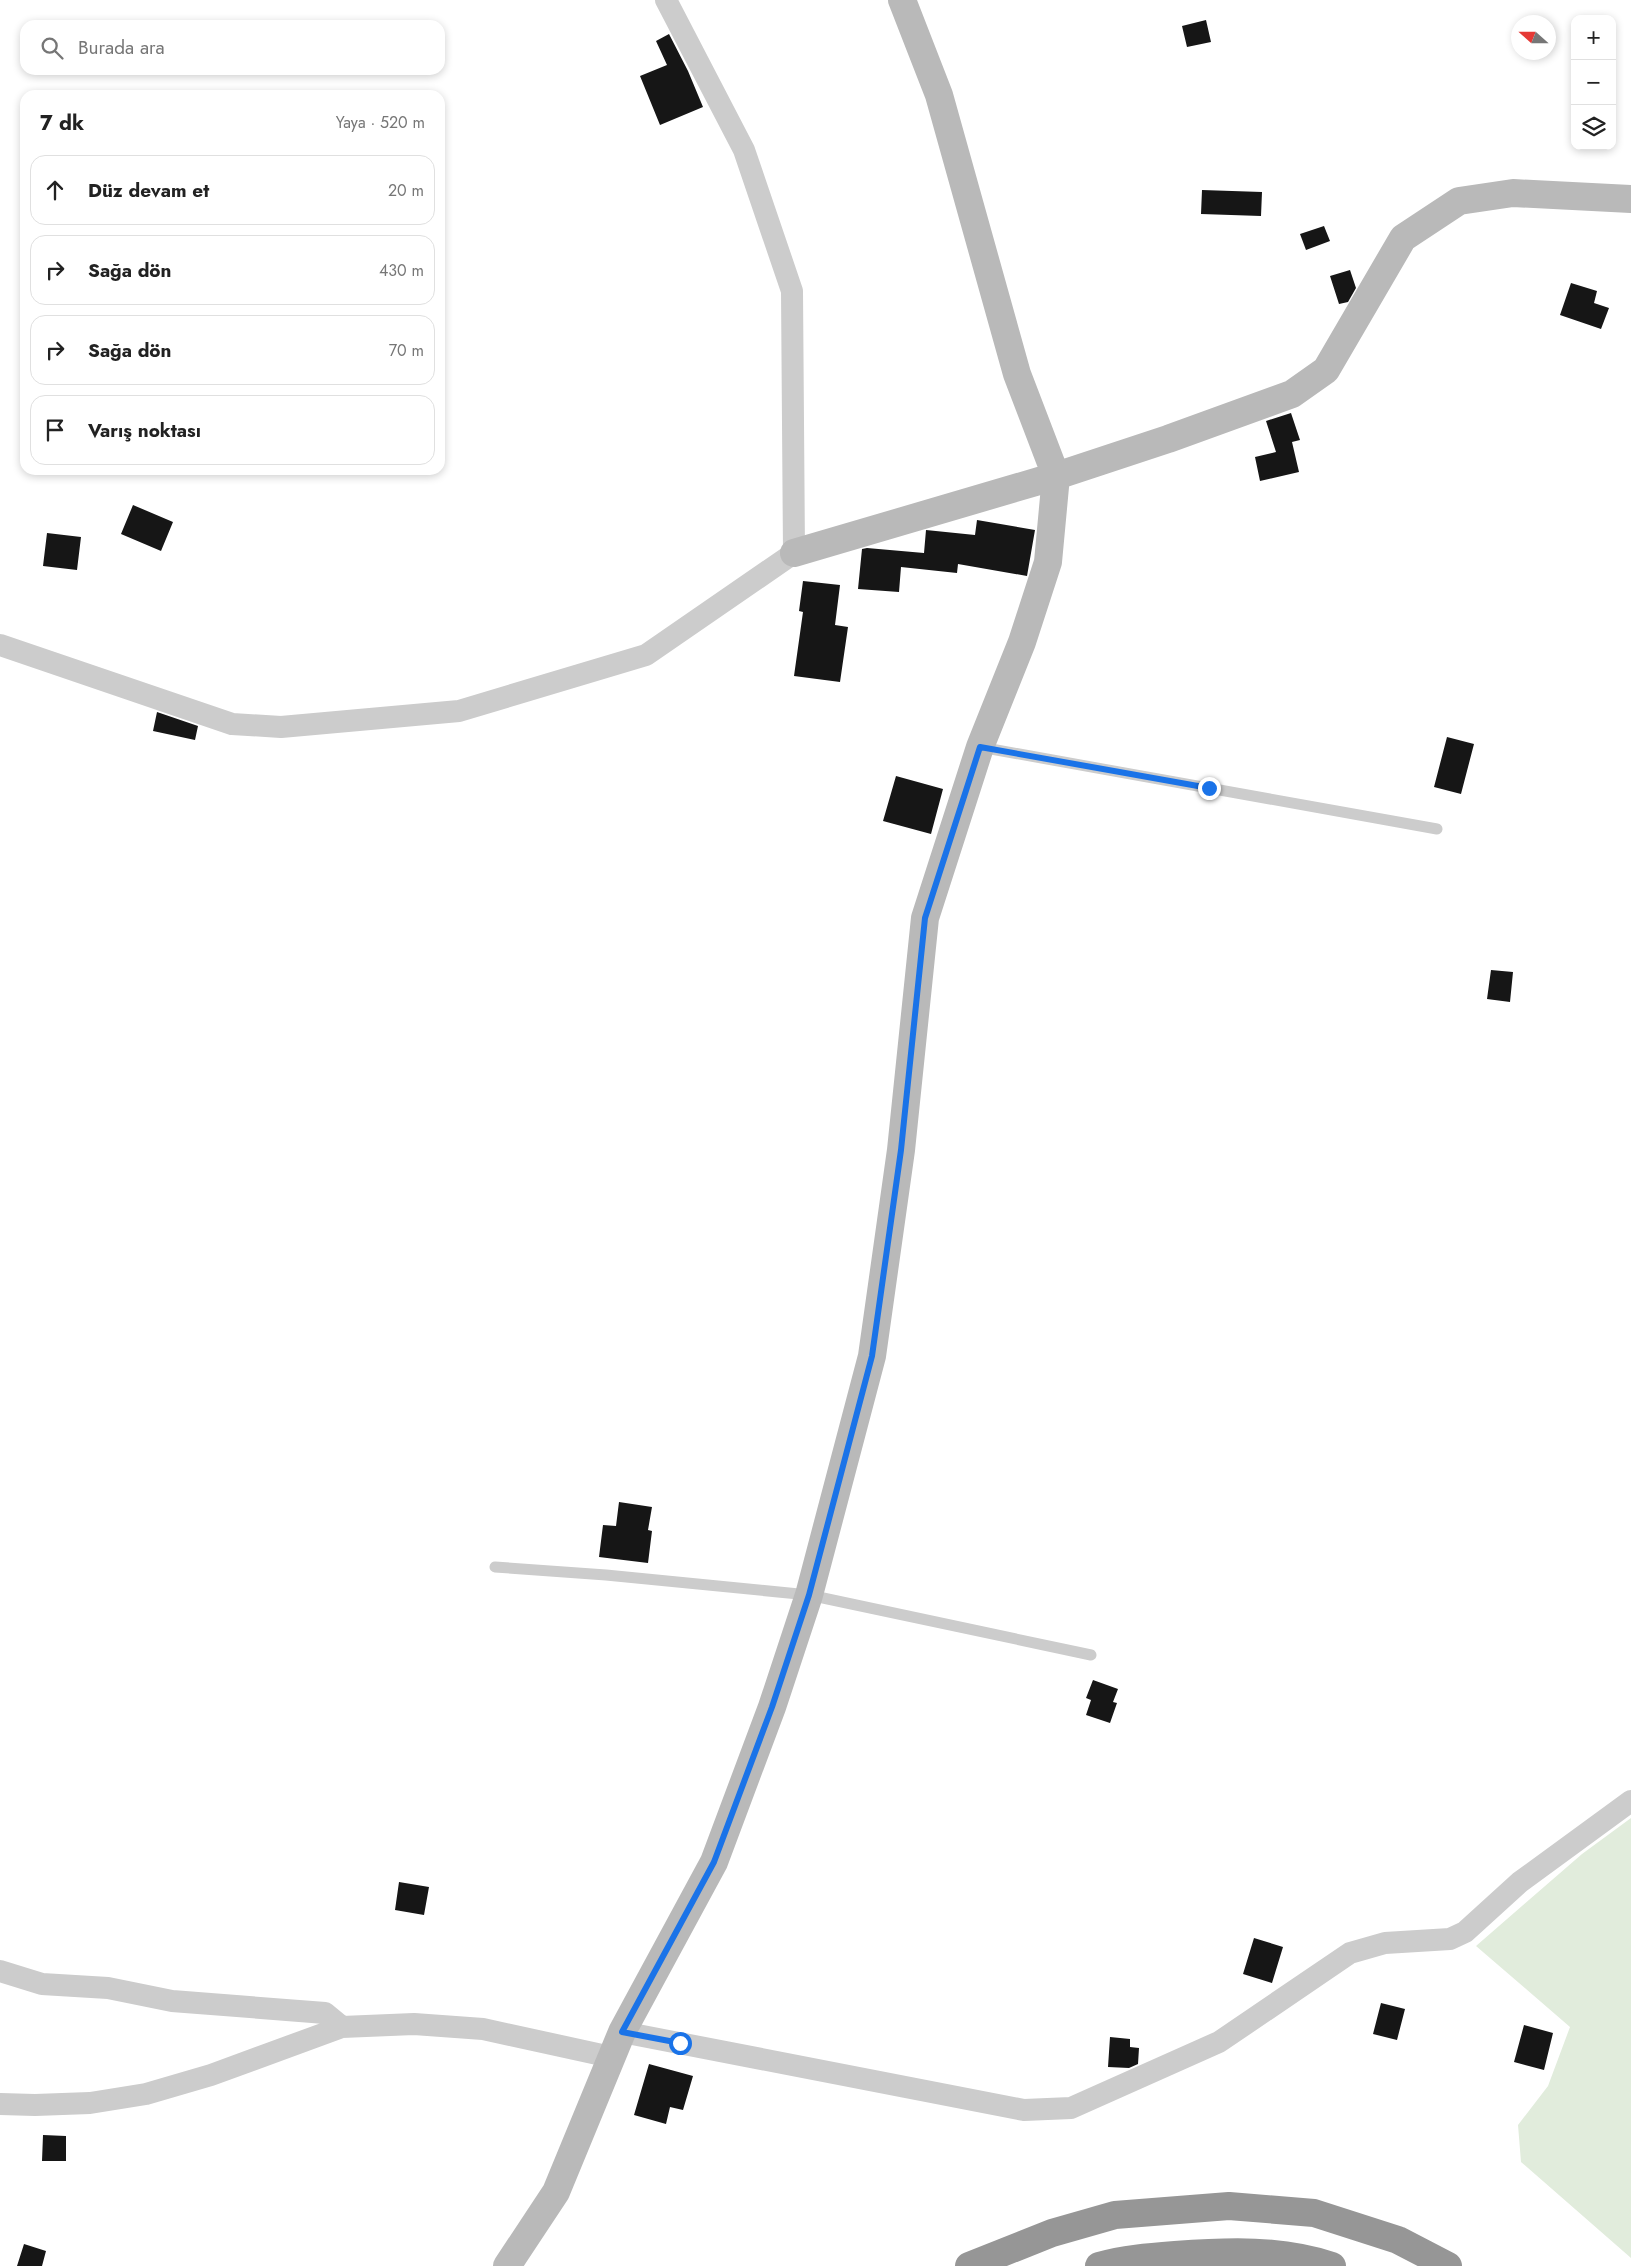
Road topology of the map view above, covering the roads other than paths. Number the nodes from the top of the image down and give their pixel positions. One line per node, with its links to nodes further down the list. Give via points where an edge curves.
1 (666, 0): 5 (street, via 744,150 792,291)
2 (902, 0): 4 (street, via 939,95 1017,374)
3 (1631, 199): 4 (street, via 1513,193 1459,201 1403,238 1326,370 1292,394 1168,440)
4 (1056, 476): 5 (street); 7 (street, via 1048,562 1022,642)
5 (794, 553): 6 (street, via 646,655 459,711 281,727 232,724)
6 (0, 645)
7 (980, 747): 8 (lane); 10 (street, via 925,918 901,1150 872,1356)
8 (1437, 829)
9 (495, 1567): 10 (lane, via 606,1574)
10 (809, 1595): 11 (lane); 15 (street, via 772,1707 714,1862)
11 (1091, 1655)
12 (1631, 1801): 15 (street, via 1520,1882 1465,1932 1450,1939 1385,1943 1350,1953 1219,2042 1071,2108 1024,2110)
13 (0, 1971): 14 (street, via 42,1984 108,1988 172,2001 325,2013)
14 (342, 2027): 16 (street, via 414,2024 483,2029); 17 (street, via 211,2075 146,2094 90,2103)
15 (622, 2032): 16 (street)
16 (611, 2057): 18 (street, via 556,2192)
17 (0, 2104)
18 (507, 2266)
19 (969, 2266): 22 (highway, via 1052,2233 1116,2215 1229,2206 1314,2213 1398,2240)
20 (1099, 2266): 21 (highway, via 1123,2259 1229,2251 1305,2257)
21 (1332, 2266)
22 (1448, 2266)

